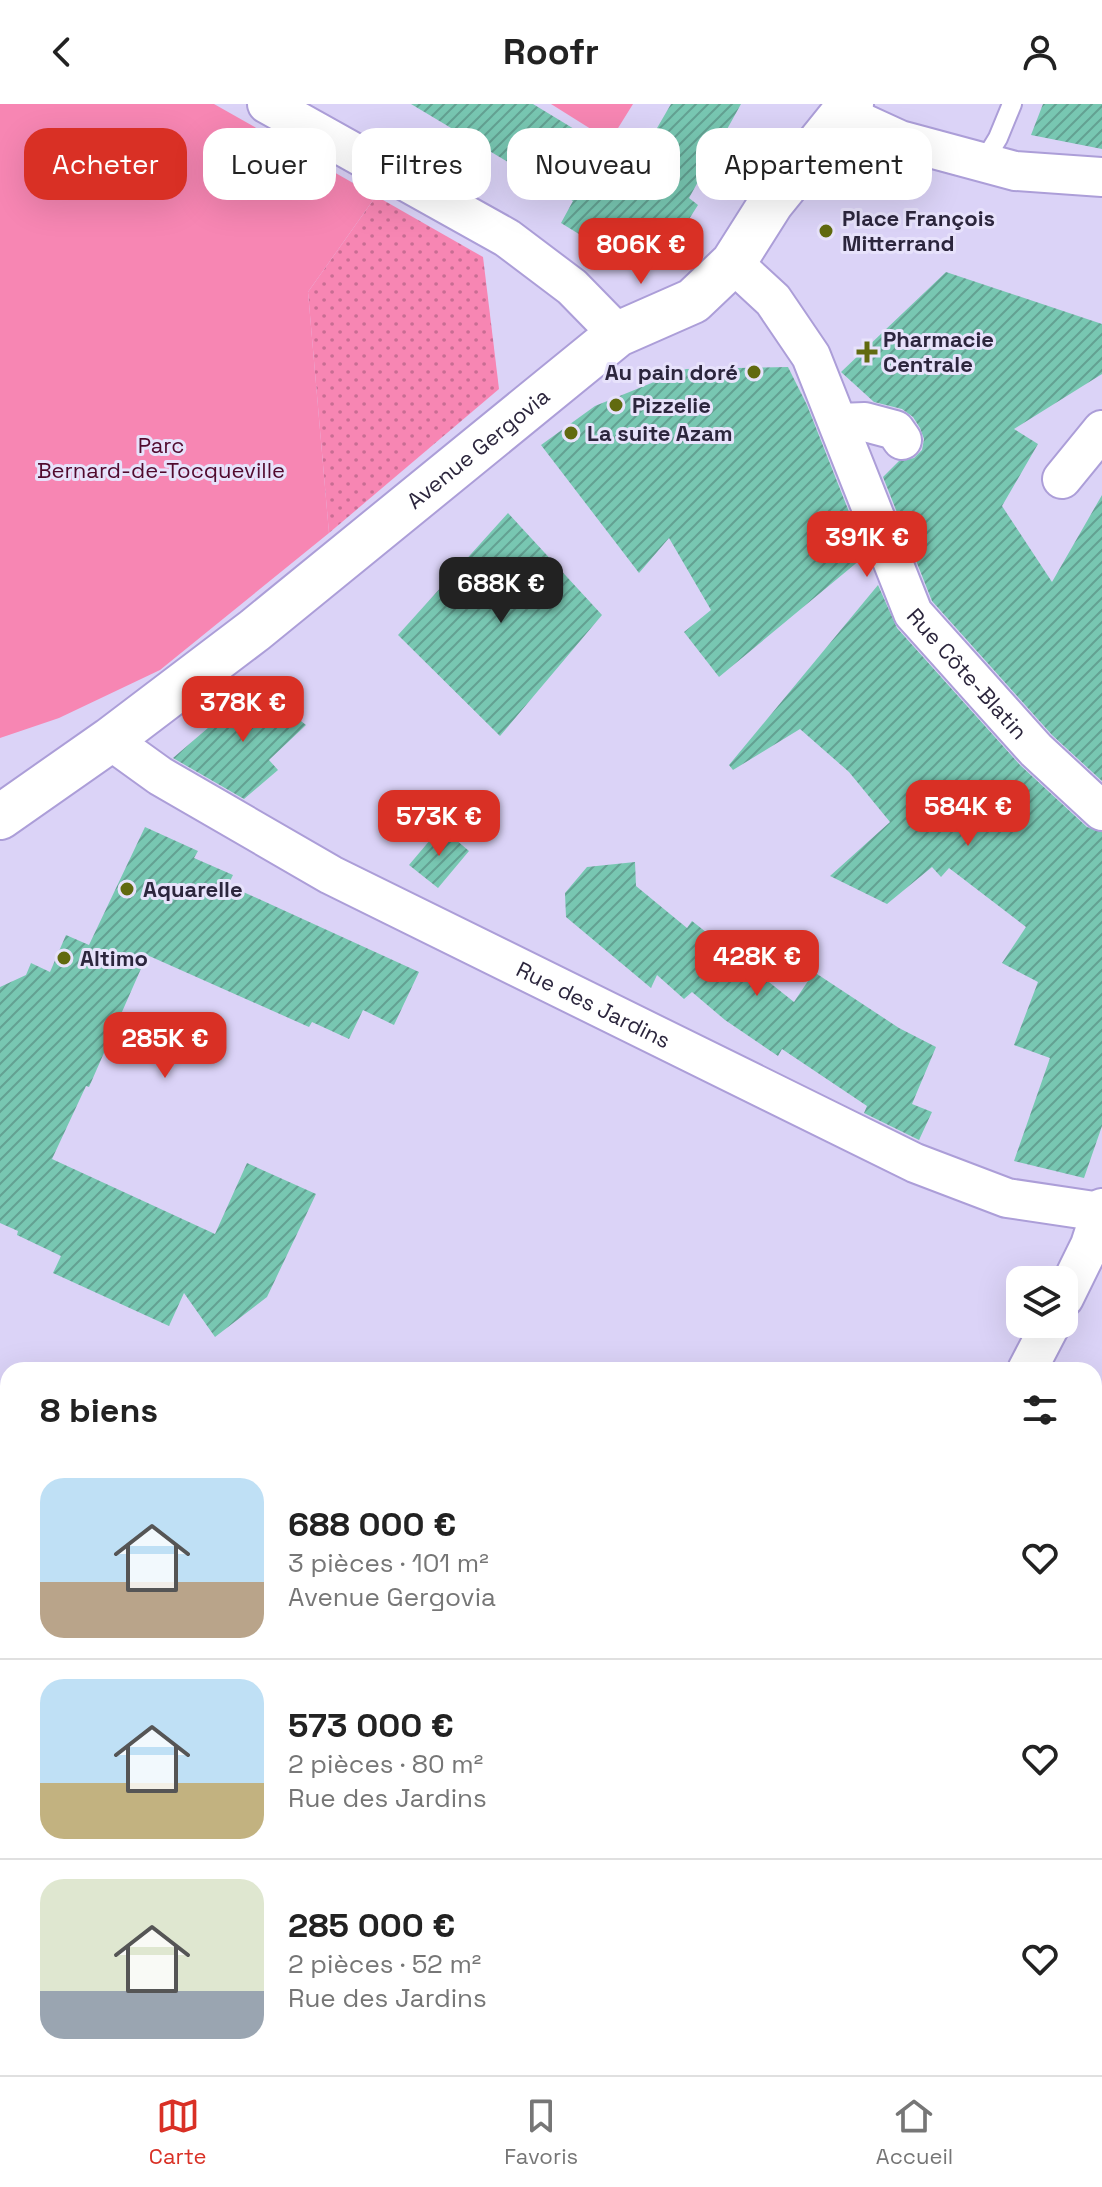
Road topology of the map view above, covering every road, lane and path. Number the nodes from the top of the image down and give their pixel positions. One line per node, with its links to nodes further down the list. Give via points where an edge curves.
1 (267, 104): 7 (street, via 507,238 572,287)
2 (1012, 104): 4 (lane)
3 (847, 109): 4 (street, via 900,140); 6 (main road, Avenue Gergovia, via 771,203)
4 (984, 161): 5 (street, via 1015,171)
5 (1102, 177)
6 (733, 263): 7 (main road, Avenue Gergovia, via 693,301); 8 (street, Rue Côte-Blatin, via 773,300 811,356)
7 (618, 334): 12 (main road, Avenue Gergovia, via 255,630)
8 (839, 423): 10 (street, via 865,422 895,430); 13 (street, Rue Côte-Blatin, via 913,613 1036,750)
9 (1102, 430): 11 (street)
10 (902, 440)
11 (1062, 479)
12 (97, 749): 14 (main road, Avenue Gergovia); 15 (street, Rue des Jardins, via 160,776 331,875 915,1163 1007,1198)
13 (1102, 811)
14 (0, 817)
15 (1101, 1210): 16 (street)
16 (1078, 1269)
17 (1044, 1338): 18 (street)
18 (1031, 1362)

